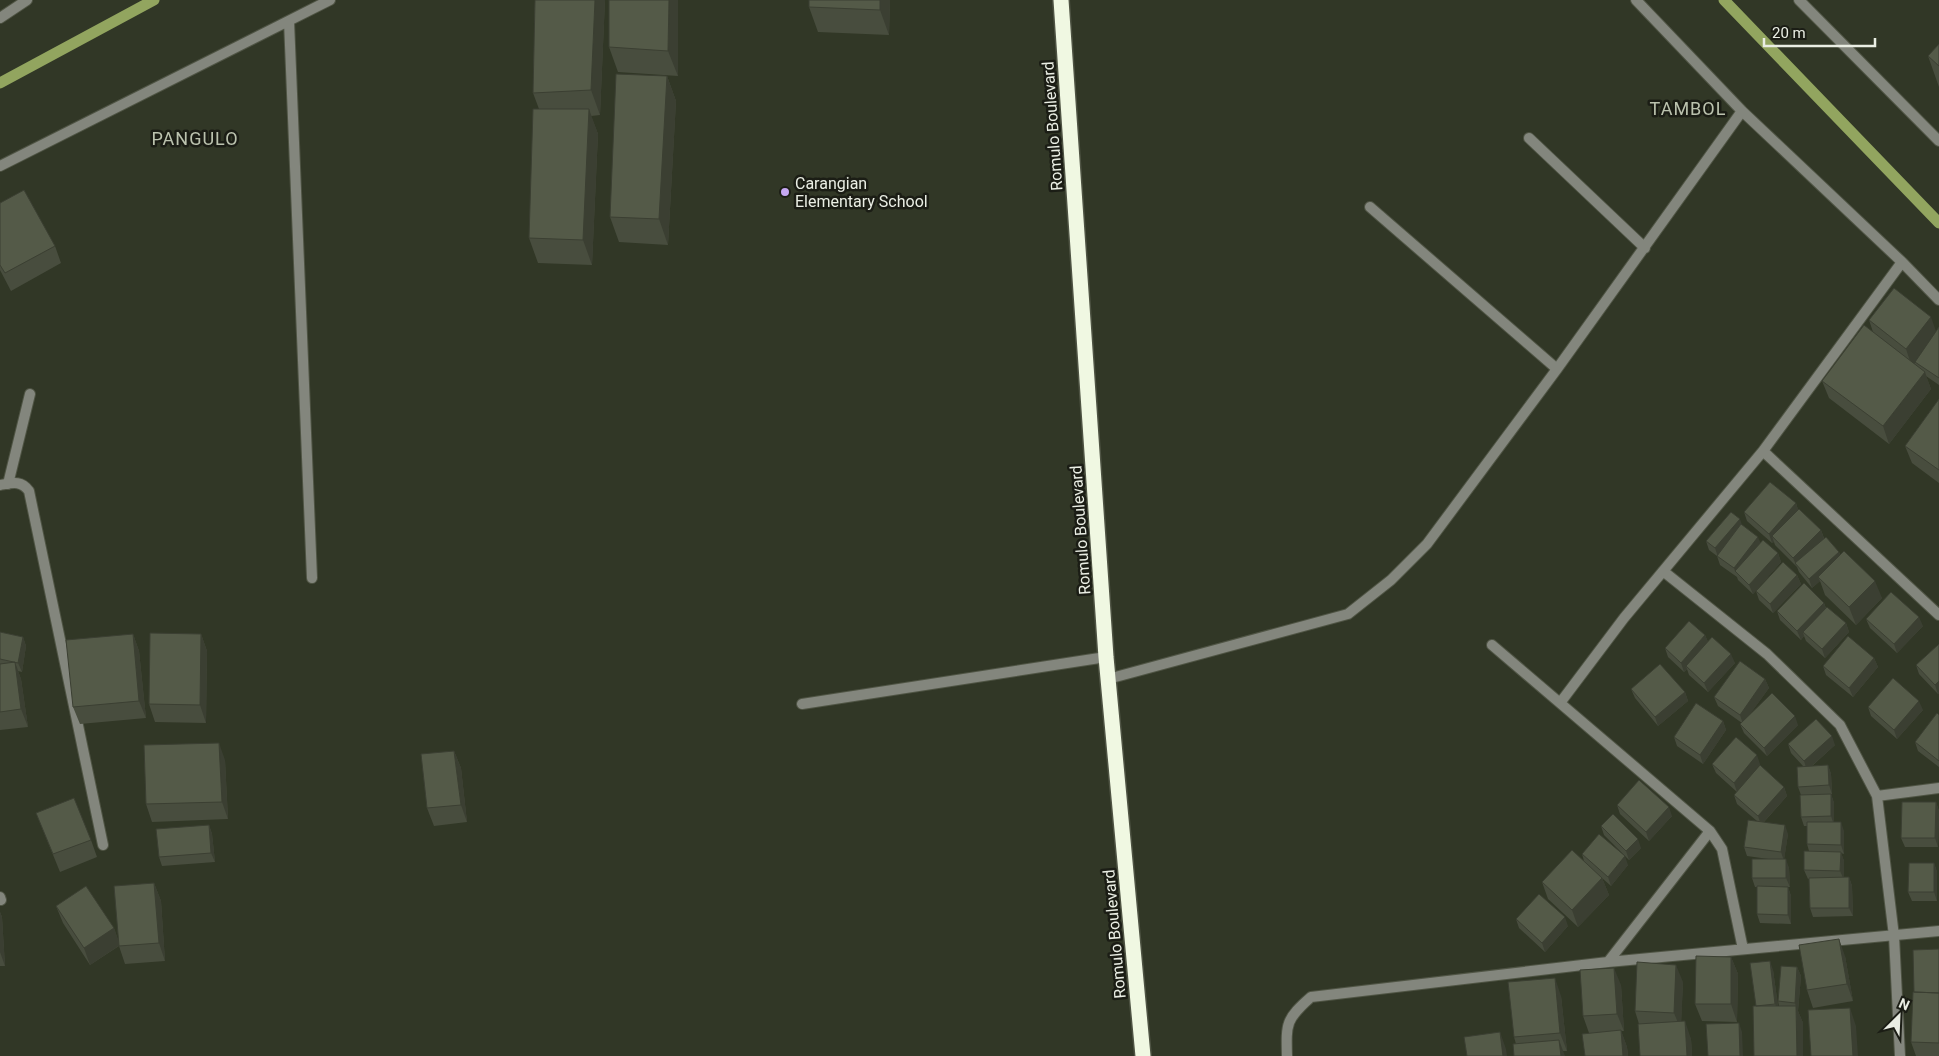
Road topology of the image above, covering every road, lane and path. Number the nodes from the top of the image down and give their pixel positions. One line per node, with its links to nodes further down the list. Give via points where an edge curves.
1 (27, 0): 6 (street)
2 (330, 0): 7 (street)
3 (1061, 0): 24 (highway, Romulo Boulevard)
4 (1636, 0): 8 (street)
5 (1799, 0): 10 (street)
6 (0, 18)
7 (289, 21): 11 (street); 21 (street)
8 (1742, 111): 13 (street); 14 (street)
9 (1529, 138): 13 (street)
10 (1939, 141)
11 (0, 166)
12 (1370, 207): 16 (street)
13 (1645, 248): 16 (street)
14 (1902, 262): 15 (street); 18 (street)
15 (1939, 300)
16 (1557, 369): 25 (street, via 1427,544 1391,580 1348,614)
17 (30, 394): 19 (street)
18 (1763, 451): 20 (street); 22 (street)
19 (4, 484): 31 (street, via 18,482 29,491)
20 (1663, 571): 26 (street); 29 (street, via 1767,654 1840,725)
21 (312, 578)
22 (1939, 615)
23 (1492, 645): 26 (street)
24 (1106, 657): 25 (highway, Romulo Boulevard); 27 (street)
25 (1108, 679): 36 (highway, Romulo Boulevard)
26 (1560, 703): 30 (street)
27 (802, 704)
28 (1939, 788): 29 (street)
29 (1877, 796): 33 (street)
30 (1710, 831): 34 (street, via 1722,849); 35 (street)
31 (103, 846)
32 (1939, 931): 33 (street)
33 (1894, 936): 34 (street); 38 (street)
34 (1743, 949): 35 (street)
35 (1608, 962): 37 (street, via 1311,997 1296,1010 1286,1026)
36 (1143, 1056)
37 (1287, 1056)
38 (1900, 1056)

